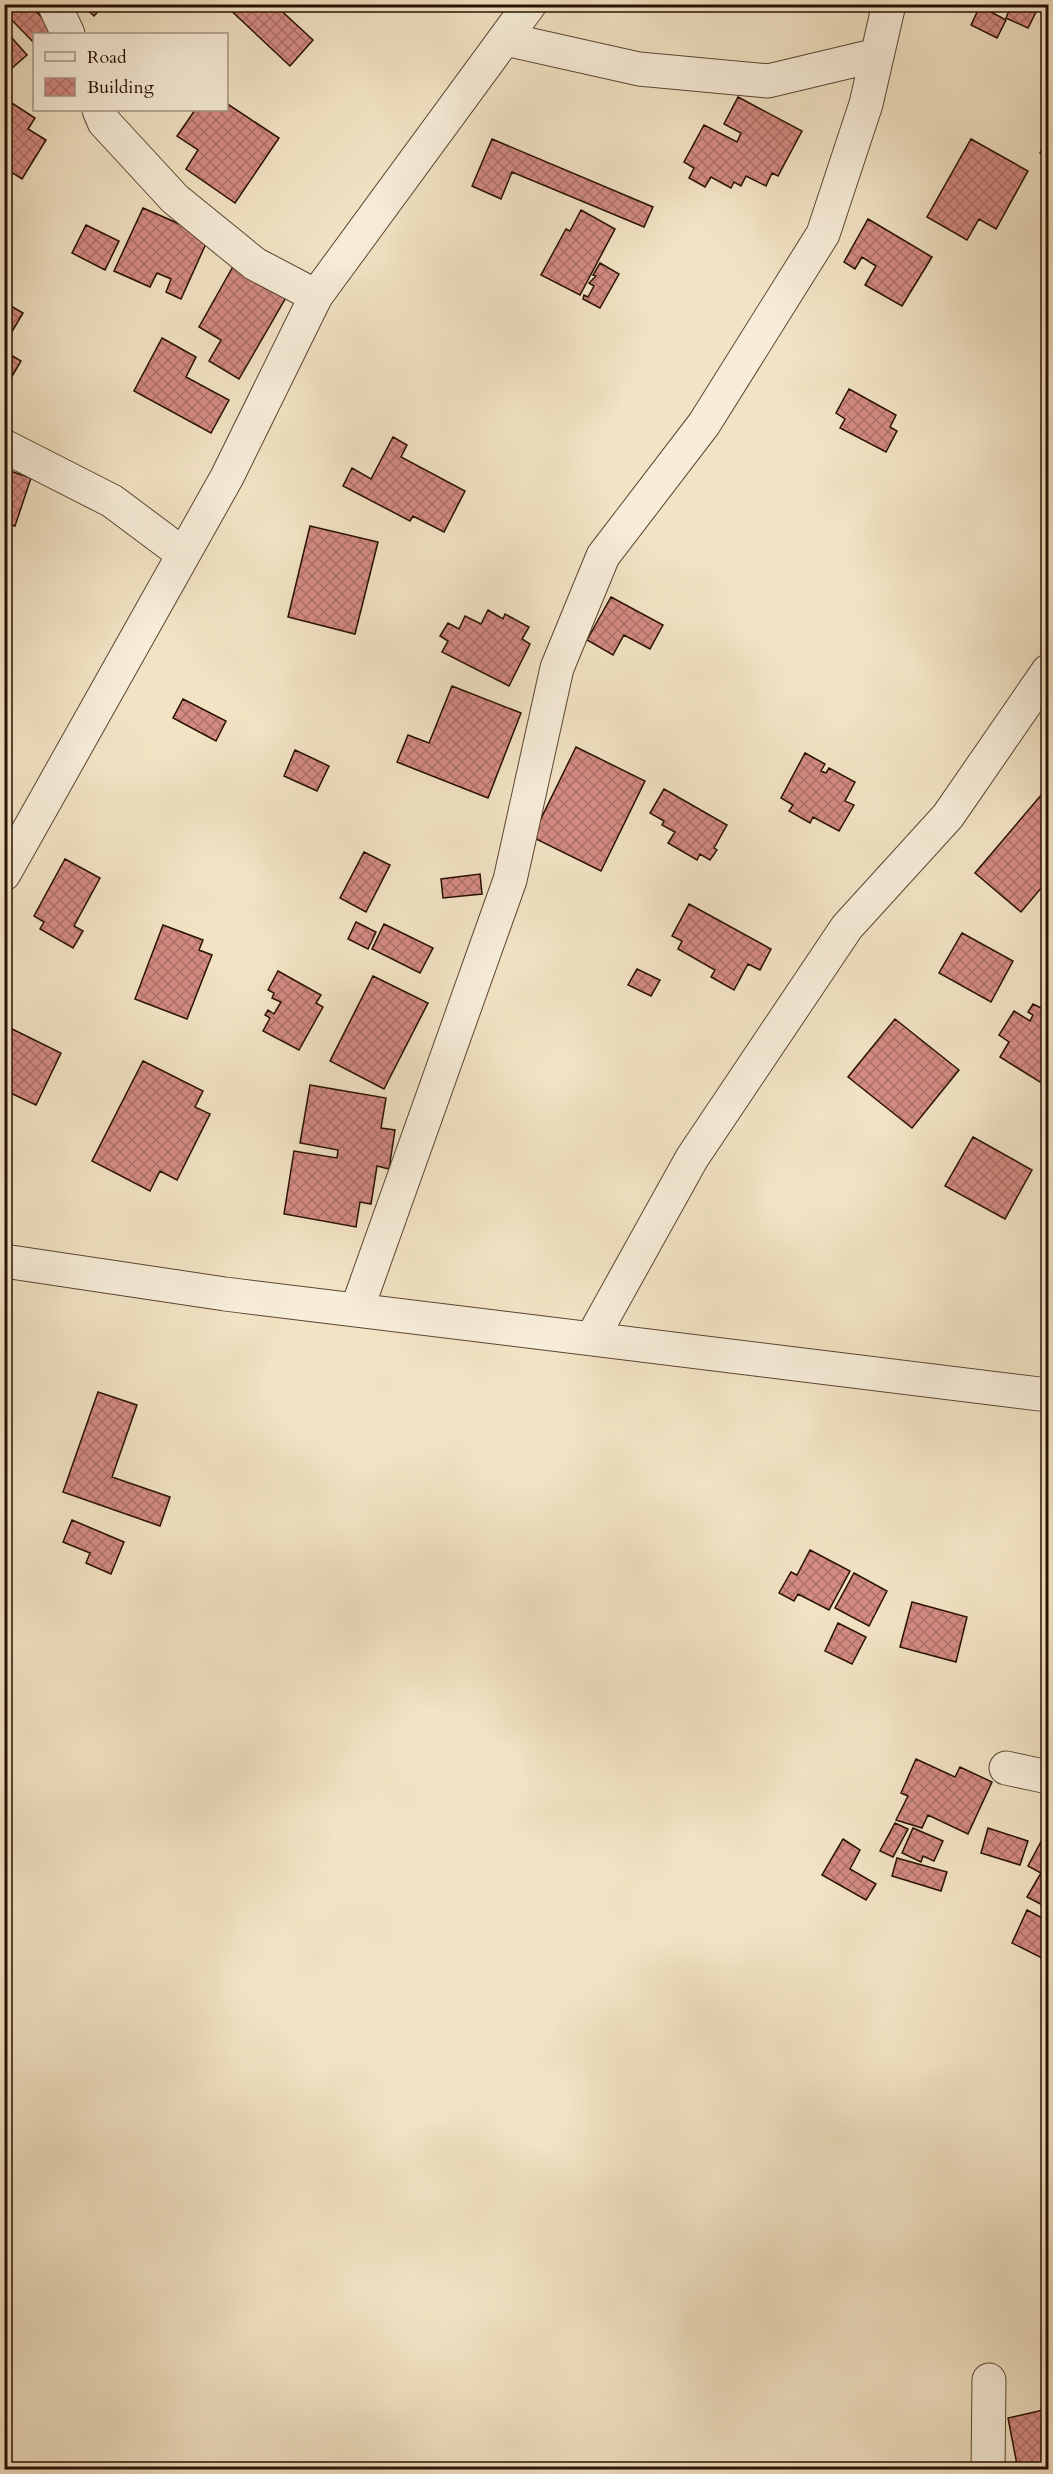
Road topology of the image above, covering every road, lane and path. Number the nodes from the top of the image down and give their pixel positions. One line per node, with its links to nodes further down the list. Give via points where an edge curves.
1 (54, 4): 4 (street)
2 (889, 4): 6 (street)
3 (525, 7): 5 (street)
4 (68, 33)
5 (505, 39): 6 (street, via 639,69 768,81); 8 (street)
6 (877, 55): 14 (street, via 866,104 823,234 704,424 603,556 557,668 510,880)
7 (99, 111): 8 (street, via 104,122 175,199 255,264)
8 (316, 296): 10 (street)
9 (4, 446): 10 (street, via 112,501)
10 (183, 554): 12 (street)
11 (1048, 671): 15 (street, via 948,816 847,927 692,1158)
12 (4, 874)
13 (4, 1261): 14 (street)
14 (357, 1309): 15 (street)
15 (592, 1338): 16 (street)
16 (1048, 1395)
17 (1006, 1768): 18 (street)
18 (1048, 1777)
19 (989, 2380): 20 (street)
20 (988, 2469)

